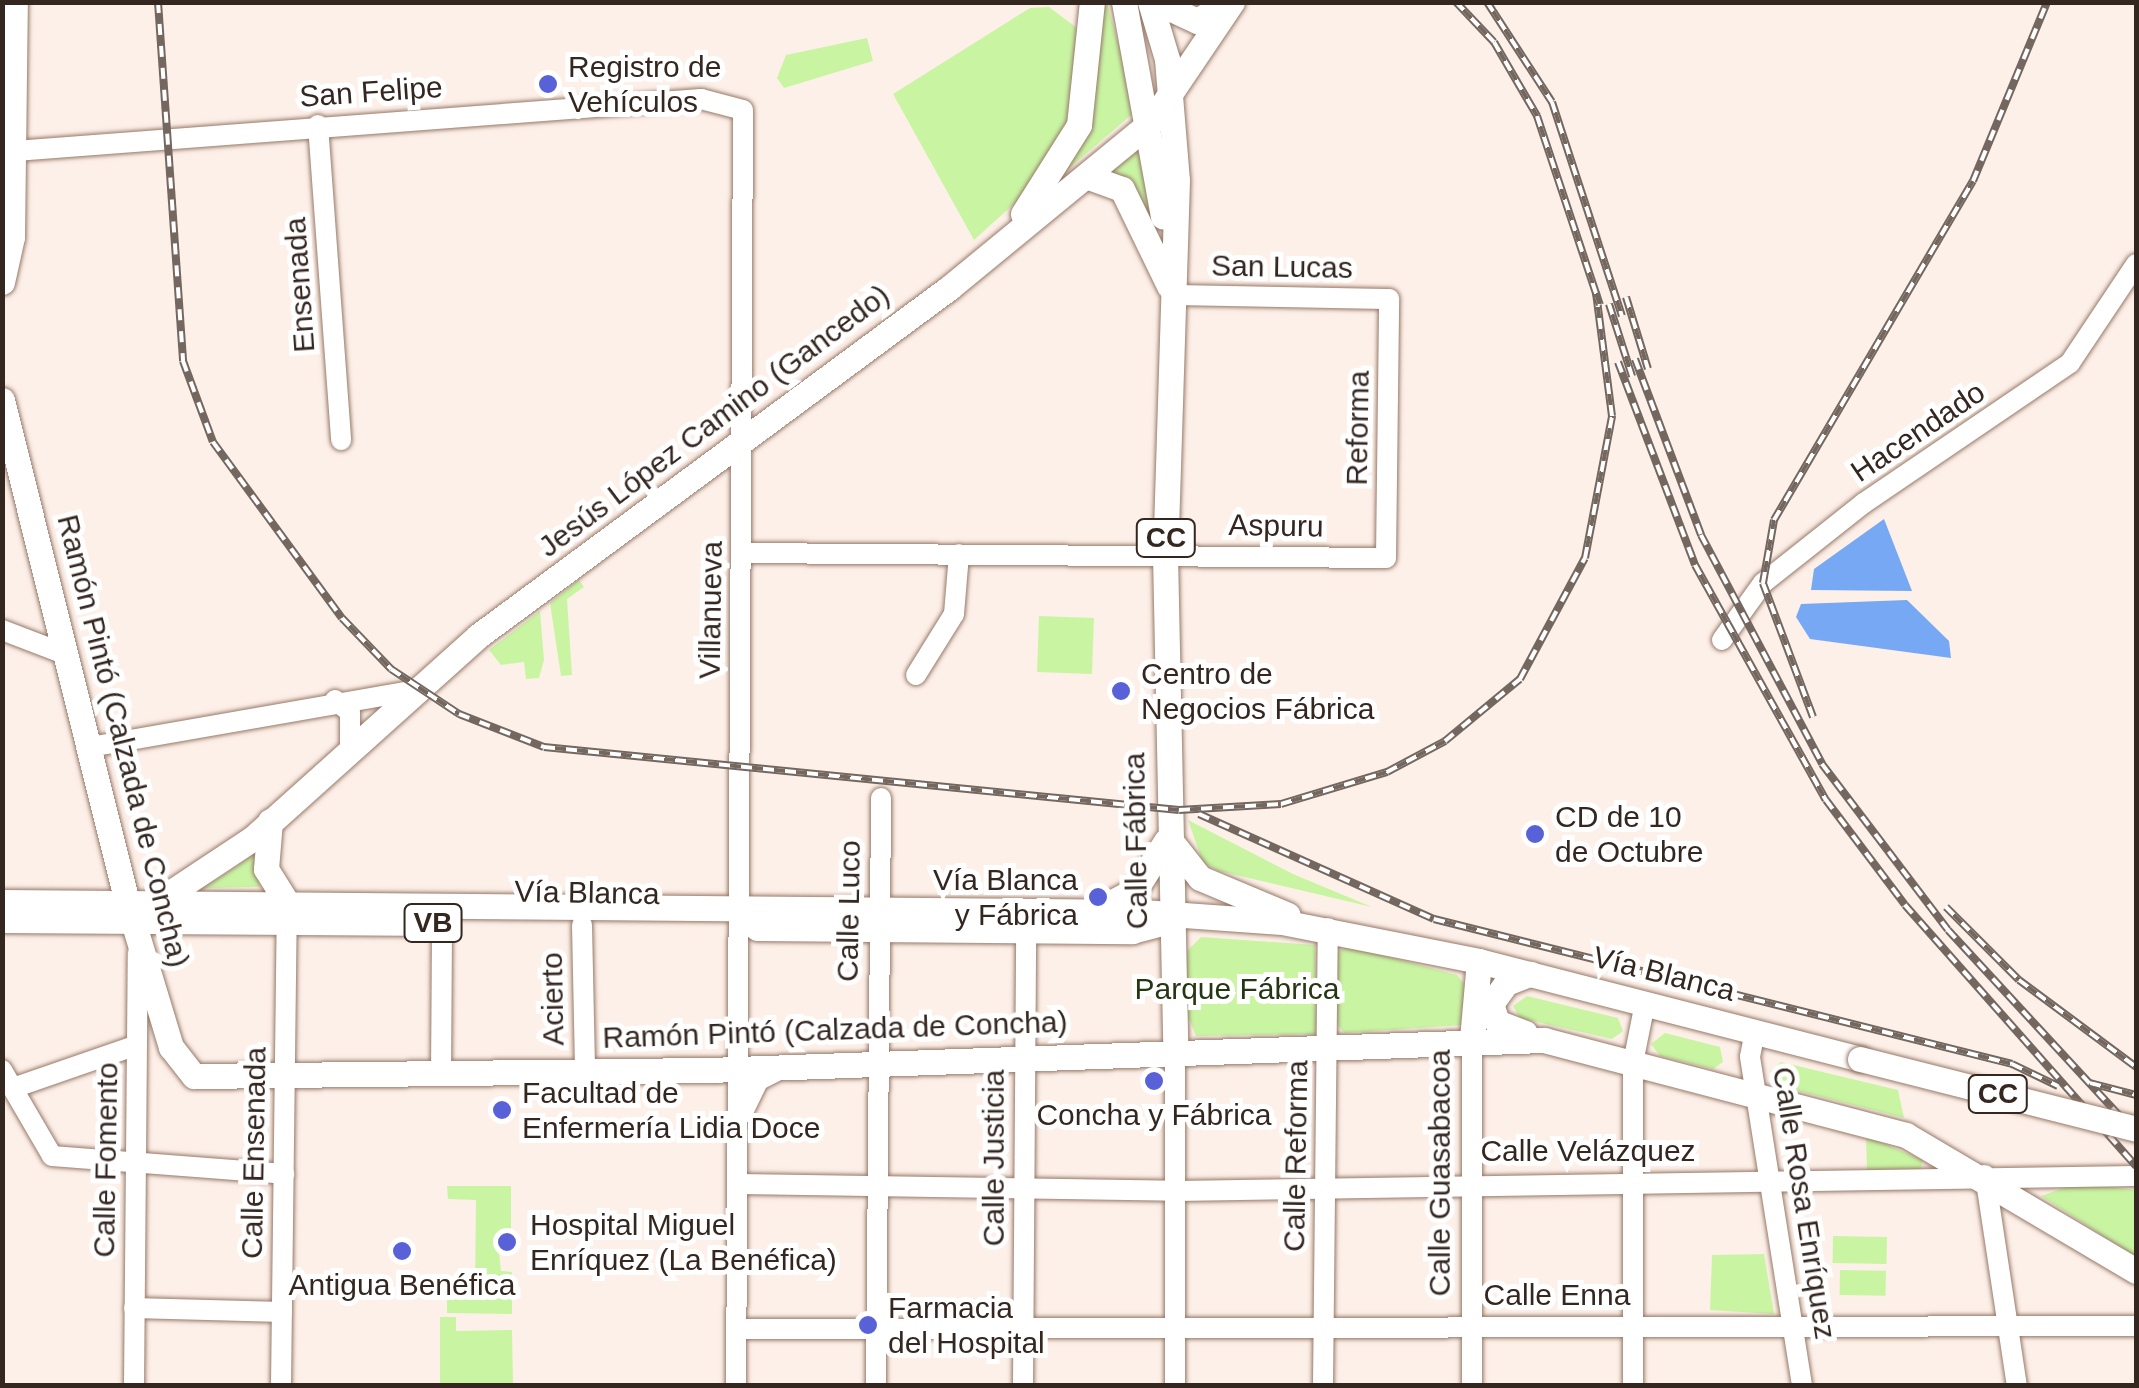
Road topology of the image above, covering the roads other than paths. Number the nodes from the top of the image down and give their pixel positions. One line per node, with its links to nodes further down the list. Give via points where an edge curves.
1 (1092, 2): 16 (main road, via 1079,126 1042,192)
2 (1124, 2): 8 (main road, CC)
3 (1153, 2): 4 (main road, via 1196,21); 6 (main road, CC)
4 (1232, 2): 6 (main road, Jesús López Camino (Gancedo)); 12 (main road, via 1191,107)
5 (11, 19): 10 (main road)
6 (1173, 101): 8 (main road, Jesús López Camino (Gancedo)); 12 (main road, Calle Fábrica / CC)
7 (744, 110): 9 (street, San Felipe, via 702,99); 22 (street, Villanueva)
8 (1151, 122): 11 (main road, Jesús López Camino (Gancedo)); 18 (main road, Calle Fábrica / CC)
9 (318, 126): 10 (street, San Felipe); 21 (street, Ensenada)
10 (7, 152): 17 (main road)
11 (1086, 176): 16 (main road, Jesús López Camino (Gancedo)); 18 (main road, via 1122,189)
12 (1178, 180): 18 (main road, Calle Fábrica / CC)
13 (2, 192): 14 (main road)
14 (2, 238)
15 (2136, 264): 28 (street, Hacendado, via 2070,363 1850,514 1763,583)
16 (962, 278): 22 (main road, Jesús López Camino (Gancedo))
17 (2, 282)
18 (1172, 295): 19 (street, San Lucas); 25 (main road, Calle Fábrica / CC)
19 (1390, 300): 26 (street, Reforma)
20 (2, 400): 29 (main road, Ramón Pintó (Calzada de Concha))
21 (341, 440)
22 (742, 440): 23 (street, Villanueva); 31 (main road, Jesús López Camino (Gancedo))
23 (742, 553): 24 (street, Aspuru); 44 (street, Villanueva)
24 (959, 554): 25 (street, Aspuru); 30 (street, via 954,614)
25 (1166, 554): 26 (street, Aspuru); 37 (main road, Calle Fábrica / CC)
26 (1386, 558)
27 (2, 630): 29 (street)
28 (1722, 640)
29 (67, 655): 34 (main road, Ramón Pintó (Calzada de Concha))
30 (916, 676)
31 (410, 691): 32 (street); 33 (main road, Jesús López Camino (Gancedo))
32 (335, 700): 33 (street, via 350,712); 34 (street)
33 (350, 744): 36 (main road, Jesús López Camino (Gancedo))
34 (90, 748): 43 (main road, Ramón Pintó (Calzada de Concha))
35 (881, 798): 45 (street, Calle Luco)
36 (270, 821): 38 (main road, Jesús López Camino (Gancedo)); 41 (main road, via 266,869)
37 (1168, 837): 42 (main road, via 1135,890); 47 (main road, Calle Fábrica / CC); 50 (main road, via 1200,878)
38 (207, 870): 39 (main road); 43 (main road)
39 (161, 899): 41 (main road, Vía Blanca / VB); 43 (main road)
40 (2, 902): 43 (main road, Vía Blanca / VB)
41 (287, 912): 43 (main road, Vía Blanca / VB); 44 (main road, Vía Blanca / VB); 48 (main road, Vía Blanca / VB); 69 (street, Calle Ensenada)
42 (1086, 912): 45 (main road, Vía Blanca / VB); 47 (main road, Vía Blanca / VB)
43 (132, 917): 46 (main road, Vía Blanca / VB); 60 (street, Calle Fomento); 69 (main road, Ramón Pintó (Calzada de Concha), via 182,1068 206,1079)
44 (733, 919): 45 (main road, Vía Blanca / VB); 49 (main road, Vía Blanca / VB); 66 (street, Villanueva)
45 (878, 919): 51 (main road, Vía Blanca / VB); 63 (street, Calle Luco)
46 (2, 920)
47 (1170, 921): 50 (main road, Vía Blanca / CC); 52 (main road, Vía Blanca / VB); 54 (main road, Calle Fábrica)
48 (442, 923): 49 (main road, Vía Blanca / VB); 68 (street)
49 (582, 924): 67 (street, Acierto)
50 (1322, 926): 53 (main road, Vía Blanca / CC); 59 (street, Calle Reforma)
51 (1026, 931): 52 (main road, Vía Blanca / VB); 62 (street, Calle Justicia)
52 (1132, 931): 54 (main road, via 1155,942)
53 (1479, 961): 55 (main road, Vía Blanca / CC); 58 (main road, Calle Guasabacoa)
54 (1172, 972): 61 (main road, Calle Fábrica)
55 (1530, 974): 56 (main road, Vía Blanca / CC); 58 (main road, via 1499,990)
56 (1645, 1003): 57 (main road, Vía Blanca / CC); 64 (street)
57 (1755, 1030): 71 (street, Calle Rosa Enríquez); 73 (main road, Vía Blanca / CC, bridge)
58 (1487, 1031): 59 (main road, Ramón Pintó (Calzada de Concha)); 64 (main road, Ramón Pintó (Calzada de Concha)); 80 (street, Calle Guasabacoa)
59 (1328, 1042): 61 (main road, Ramón Pintó (Calzada de Concha)); 84 (street, Calle Reforma)
60 (137, 1046): 70 (street); 74 (street, Calle Fomento)
61 (1175, 1049): 62 (main road, Ramón Pintó (Calzada de Concha)); 85 (street, Calle Fábrica)
62 (1024, 1054): 63 (main road, Ramón Pintó (Calzada de Concha)); 83 (street, Calle Justicia)
63 (877, 1061): 65 (main road, Ramón Pintó (Calzada de Concha)); 82 (street, Calle Luco)
64 (1633, 1063): 71 (main road, Ramón Pintó (Calzada de Concha)); 78 (street)
65 (787, 1065): 66 (main road, Ramón Pintó (Calzada de Concha)); 72 (main road, via 756,1078)
66 (738, 1069): 67 (main road, Ramón Pintó (Calzada de Concha)); 72 (street, Villanueva)
67 (584, 1072): 68 (main road, Ramón Pintó (Calzada de Concha))
68 (441, 1075): 69 (main road, Ramón Pintó (Calzada de Concha))
69 (285, 1076): 75 (street, Calle Ensenada)
70 (8, 1079): 74 (street, via 52,1156)
71 (1754, 1092): 76 (main road, Ramón Pintó (Calzada de Concha), via 1906,1135); 79 (street, Calle Rosa Enríquez)
72 (740, 1112): 81 (street, Villanueva)
73 (2136, 1130)
74 (136, 1164): 75 (street); 87 (street, Calle Fomento)
75 (284, 1174): 88 (street, Calle Ensenada)
76 (1985, 1175): 77 (street, Calle Velázquez); 79 (street, Calle Velázquez); 86 (main road, Ramón Pintó (Calzada de Concha)); 89 (street)
77 (2136, 1176)
78 (1635, 1180): 79 (street, Calle Velázquez); 80 (street, Calle Velázquez); 93 (street)
79 (1769, 1180): 90 (street, Calle Rosa Enríquez)
80 (1473, 1182): 84 (street, Calle Velázquez); 91 (street, Calle Guasabacoa)
81 (740, 1184): 82 (street, Calle Velázquez); 95 (street, Villanueva)
82 (875, 1186): 83 (street, Calle Velázquez); 96 (street, Calle Luco)
83 (1026, 1189): 85 (street, Calle Velázquez); 92 (street, Calle Justicia)
84 (1325, 1190): 85 (street, Calle Velázquez); 98 (street, Calle Reforma)
85 (1176, 1191): 97 (street, Calle Fábrica)
86 (2136, 1271)
87 (134, 1308): 88 (street); 99 (street, Calle Fomento)
88 (282, 1312): 100 (street, Calle Ensenada)
89 (2006, 1321): 90 (street, Calle Enna); 94 (street, Calle Enna); 109 (street)
90 (1794, 1324): 93 (street, Calle Enna); 108 (street, Calle Rosa Enríquez)
91 (1473, 1325): 93 (street, Calle Enna); 98 (street, Calle Enna); 106 (street, Calle Guasabacoa)
92 (1022, 1326): 96 (street, Calle Enna); 97 (street, Calle Enna); 103 (street, Calle Justicia)
93 (1633, 1326): 107 (street)
94 (2136, 1326)
95 (737, 1328): 96 (street, Calle Enna); 101 (street, Villanueva)
96 (876, 1328): 102 (street, Calle Luco)
97 (1175, 1328): 98 (street, Calle Enna); 104 (street, Calle Fábrica)
98 (1324, 1328): 105 (street, Calle Reforma)
99 (134, 1386)
100 (281, 1386)
101 (736, 1386)
102 (876, 1386)
103 (1022, 1386)
104 (1175, 1386)
105 (1323, 1386)
106 (1472, 1386)
107 (1632, 1386)
108 (1802, 1386)
109 (2017, 1386)

